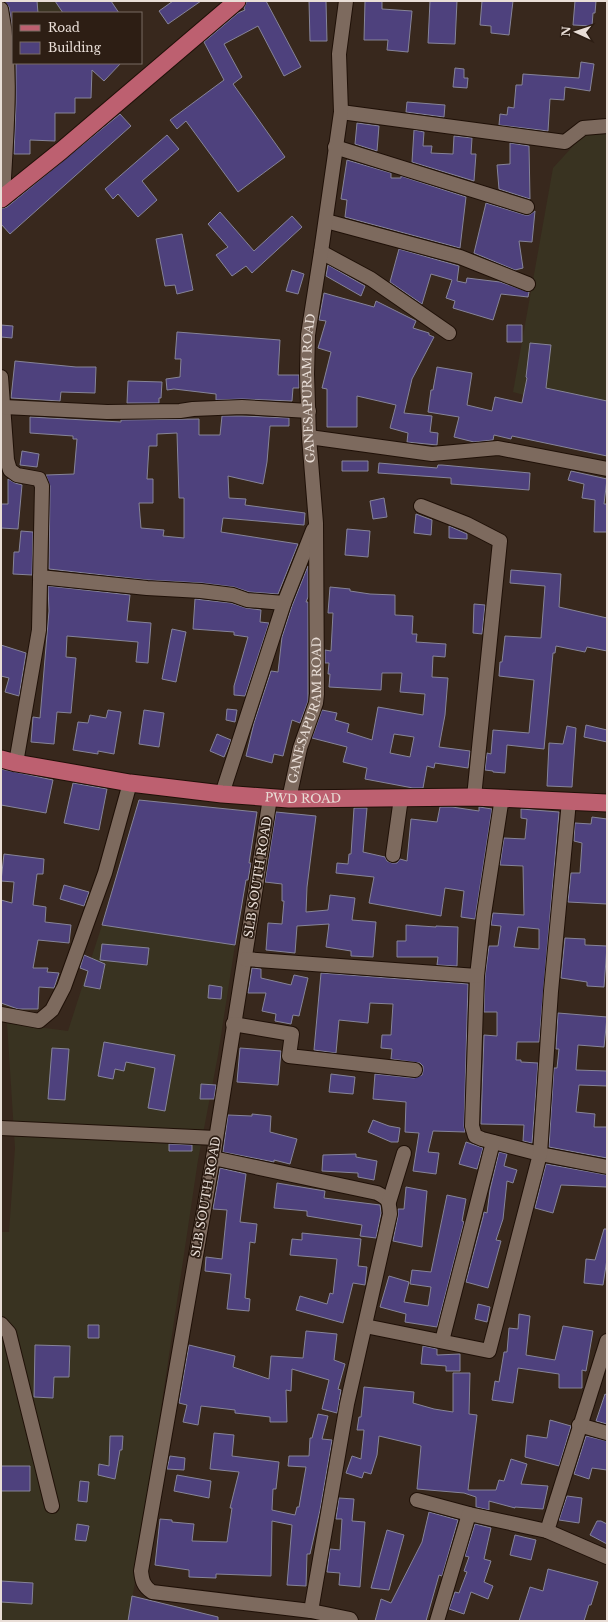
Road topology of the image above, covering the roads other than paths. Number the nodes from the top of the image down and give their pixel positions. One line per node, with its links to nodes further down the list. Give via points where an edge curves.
1 (237, 1): 7 (main road, via 62,151)
2 (346, 1): 4 (street, GANESAPURAM ROAD, via 339,54)
3 (1, 9): 7 (street, via 6,34 9,86)
4 (340, 112): 5 (street, via 565,142 582,128); 6 (street, GANESAPURAM ROAD)
5 (607, 126)
6 (335, 147): 8 (street); 9 (street, GANESAPURAM ROAD)
7 (2, 198)
8 (527, 207)
9 (326, 221): 10 (street, GANESAPURAM ROAD); 11 (street, via 460,257)
10 (321, 252): 12 (street, via 370,279); 15 (street, GANESAPURAM ROAD, via 308,335)
11 (528, 284)
12 (449, 333)
13 (1, 377): 14 (street)
14 (4, 407): 15 (street, via 107,412 242,407); 20 (street, via 7,460 10,470 17,475 39,479 41,482)
15 (309, 411): 16 (street, GANESAPURAM ROAD)
16 (309, 437): 17 (street, via 432,454 498,448); 19 (street, GANESAPURAM ROAD)
17 (607, 469)
18 (421, 506): 25 (street, via 467,524 500,541)
19 (316, 523): 21 (street); 29 (street, GANESAPURAM ROAD, via 317,699 300,748)
20 (40, 577): 21 (street, via 201,591 233,595 247,600); 22 (street, via 39,630)
21 (284, 603): 24 (street)
22 (9, 761): 23 (main road, PWD ROAD)
23 (130, 783): 24 (main road, PWD ROAD); 35 (street, via 105,873 64,987 52,1010 39,1021)
24 (222, 794): 27 (main road, PWD ROAD)
25 (474, 797): 26 (main road, PWD ROAD); 28 (main road, PWD ROAD)
26 (502, 797): 30 (main road, PWD ROAD); 34 (street)
27 (270, 798): 29 (main road, PWD ROAD); 33 (street, SLB SOUTH ROAD)
28 (401, 798): 29 (main road, PWD ROAD); 32 (street)
29 (289, 799)
30 (569, 801): 31 (main road, PWD ROAD); 42 (street, via 551,991)
31 (607, 803)
32 (393, 855)
33 (245, 959): 34 (street); 36 (street, SLB SOUTH ROAD)
34 (477, 976): 40 (street, via 472,1126 475,1136)
35 (1, 1014)
36 (233, 1024): 37 (street, via 292,1034 289,1056); 39 (street, SLB SOUTH ROAD)
37 (415, 1070)
38 (1, 1128): 39 (street)
39 (216, 1138): 43 (street, SLB SOUTH ROAD)
40 (493, 1142): 42 (street); 48 (street)
41 (404, 1153): 45 (street)
42 (540, 1154): 44 (street); 48 (street, via 489,1351)
43 (213, 1158): 45 (street, via 377,1193); 57 (street, SLB SOUTH ROAD, via 141,1571 142,1582 152,1592)
44 (607, 1167)
45 (389, 1202): 47 (street, via 390,1214)
46 (1, 1324): 53 (street, via 10,1333)
47 (365, 1326): 48 (street); 57 (street, via 347,1404)
48 (442, 1341)
49 (607, 1341): 50 (street)
50 (579, 1425): 51 (street); 55 (street)
51 (607, 1433)
52 (417, 1500): 54 (street)
53 (52, 1506)
54 (469, 1514): 55 (street); 59 (street)
55 (547, 1530): 56 (street)
56 (607, 1557)
57 (311, 1611): 58 (street)
58 (351, 1621)
59 (437, 1621)

